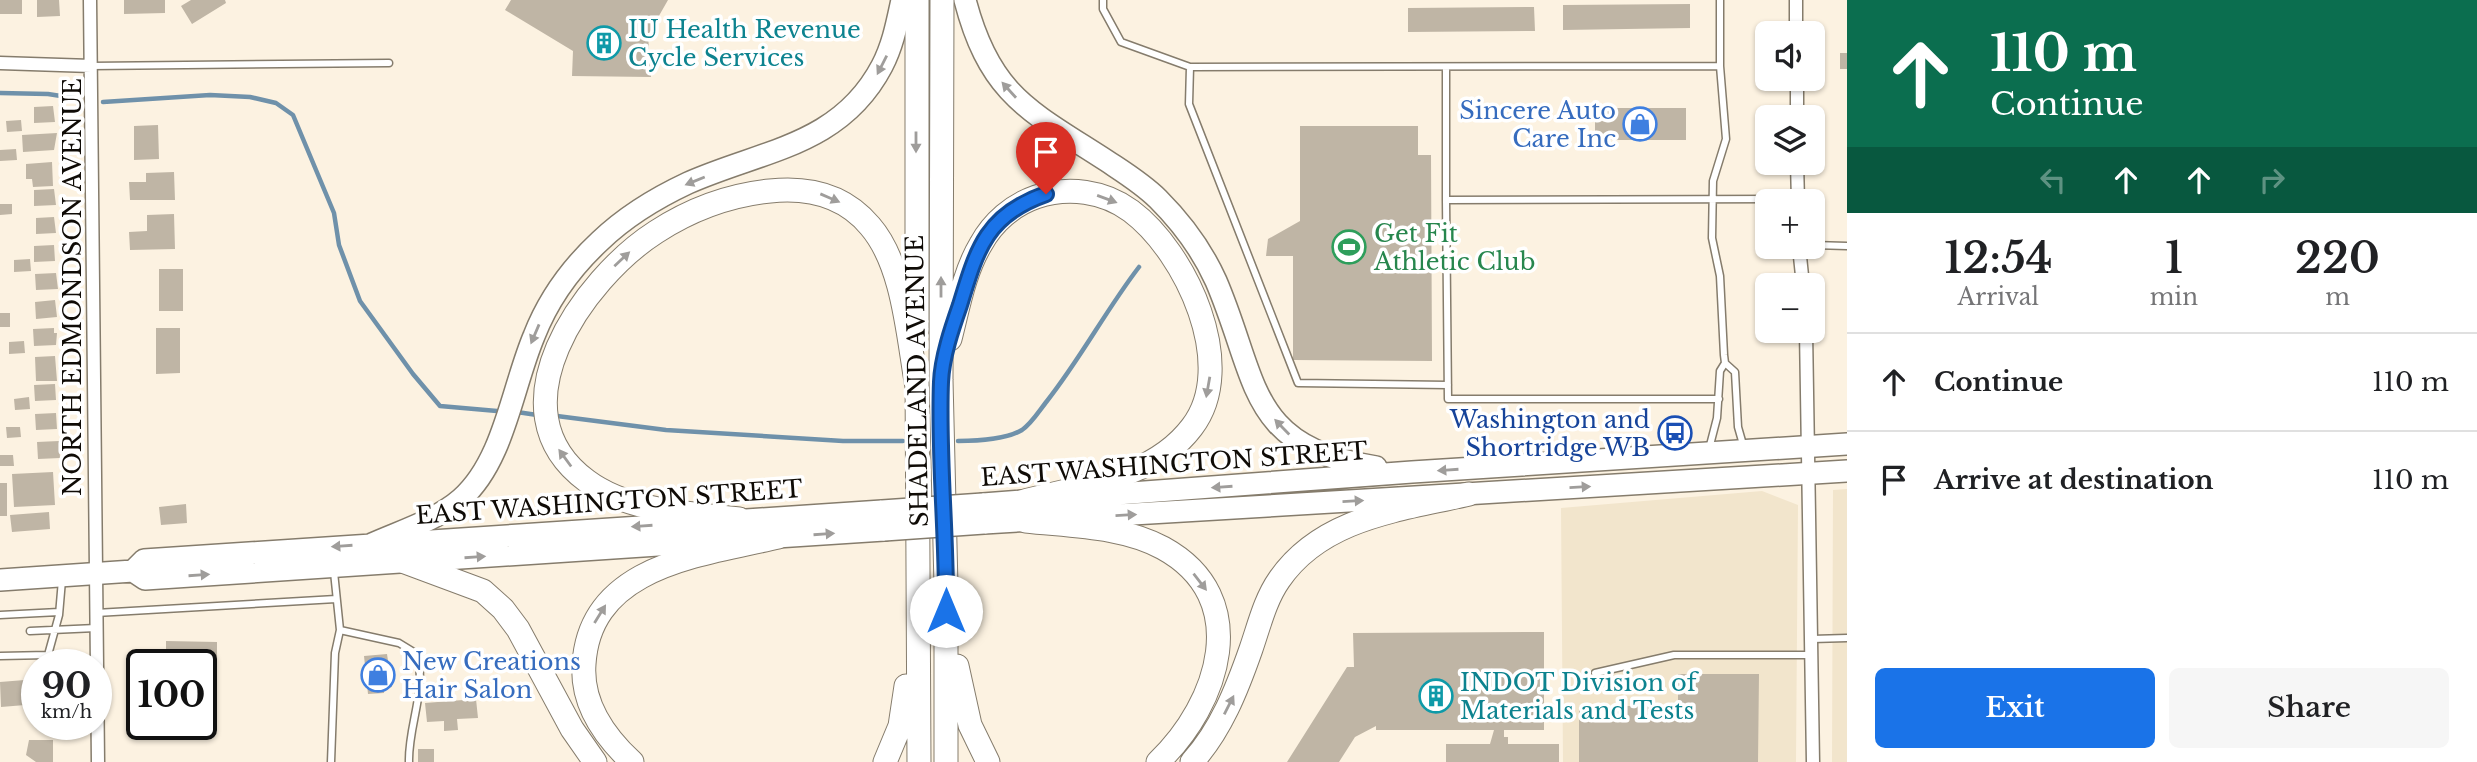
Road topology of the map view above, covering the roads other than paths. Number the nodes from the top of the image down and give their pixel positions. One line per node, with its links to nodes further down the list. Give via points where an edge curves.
1 (90, 0): 12 (street, NORTH EDMONDSON AVENUE)
2 (902, 0): 39 (main road, one-way to 39, via 881,67 863,94 835,122 800,142 666,194 597,243 567,278 540,322 493,454 480,477 443,512)
3 (916, 0): 25 (highway, SHADELAND AVENUE, one-way to 25)
4 (942, 0): 23 (highway, SHADELAND AVENUE, one-way to 4)
5 (965, 0): 32 (main road, one-way to 5, via 1340,461 1310,449 1284,430 1254,389 1215,279 1185,229 1143,186 1009,92 981,48)
6 (1103, 0): 14 (lane, via 1103,9 1121,42)
7 (1720, 0): 13 (lane)
8 (1796, 0): 9 (street)
9 (1796, 21)
10 (0, 63): 12 (street)
11 (389, 63): 12 (lane)
12 (91, 66): 43 (street, NORTH EDMONDSON AVENUE)
13 (1720, 66): 15 (lane); 17 (lane, via 1726,139)
14 (1190, 67): 15 (lane); 24 (lane, via 1189,104 1298,383)
15 (1446, 67): 16 (lane)
16 (1446, 200): 17 (lane); 24 (lane)
17 (1712, 200): 18 (lane); 22 (lane)
18 (1755, 200)
19 (1825, 245): 20 (lane)
20 (1847, 246)
21 (1806, 343): 28 (street)
22 (1725, 363): 26 (lane, via 1720,371); 29 (lane, via 1735,372 1738,427)
23 (941, 380): 35 (highway, one-way to 35, via 965,284 981,243 1001,218 1028,200 1069,191 1100,195 1132,212 1173,258 1194,297 1208,344 1209,386 1199,417 1173,447 1149,464); 46 (highway, SHADELAND AVENUE)
24 (1448, 385): 26 (lane, via 1448,399)
25 (917, 387): 36 (highway, one-way to 25, via 665,510 611,494 575,471 553,439 545,394 557,350 594,288 639,244 683,216 734,197 790,189 831,197 870,225 884,247 898,287); 48 (highway, SHADELAND AVENUE)
26 (1719, 399): 30 (lane)
27 (1847, 444): 28 (main road, EAST WASHINGTON STREET)
28 (1810, 447): 29 (main road, EAST WASHINGTON STREET); 33 (street)
29 (1745, 451): 30 (main road, EAST WASHINGTON STREET)
30 (1708, 454): 32 (main road, EAST WASHINGTON STREET, one-way to 32)
31 (1847, 471): 33 (main road, EAST WASHINGTON STREET)
32 (1412, 472): 35 (main road, EAST WASHINGTON STREET, one-way to 35)
33 (1811, 473): 34 (main road, EAST WASHINGTON STREET, one-way to 33); 57 (street)
34 (1469, 494): 35 (main road, EAST WASHINGTON STREET, one-way to 34); 71 (highway, one-way to 34, via 1227,711 1268,601 1292,564 1318,541 1348,525)
35 (1024, 511): 37 (main road, EAST WASHINGTON STREET, bridge); 70 (highway, one-way to 70, via 1162,547 1206,590 1219,630 1215,671 1192,721)
36 (739, 519): 37 (main road, EAST WASHINGTON STREET); 39 (main road, EAST WASHINGTON STREET, one-way to 39)
37 (883, 520): 38 (main road, EAST WASHINGTON STREET, one-way to 37)
38 (778, 537): 40 (main road, EAST WASHINGTON STREET, one-way to 38); 65 (highway, one-way to 38, via 599,725 586,692 585,653 597,617 613,596 658,569)
39 (372, 544): 42 (main road, EAST WASHINGTON STREET, one-way to 42, via 144,560)
40 (405, 562): 41 (main road, EAST WASHINGTON STREET); 64 (highway, via 483,592 503,609)
41 (333, 566): 42 (main road, EAST WASHINGTON STREET, one-way to 41, via 145,579); 47 (lane)
42 (133, 570): 43 (main road, EAST WASHINGTON STREET)
43 (95, 573): 44 (main road, EAST WASHINGTON STREET); 50 (street, NORTH EDMONDSON AVENUE)
44 (62, 575): 45 (main road, EAST WASHINGTON STREET); 49 (lane)
45 (0, 580)
46 (946, 586): 68 (highway, SHADELAND AVENUE); 69 (highway, via 963,701)
47 (336, 598): 50 (lane); 54 (lane)
48 (918, 603): 66 (highway, via 903,713); 67 (highway, SHADELAND AVENUE)
49 (59, 612): 51 (lane); 53 (lane)
50 (96, 613): 52 (street, NORTH EDMONDSON AVENUE)
51 (0, 615)
52 (96, 628): 53 (lane); 61 (street, NORTH EDMONDSON AVENUE)
53 (55, 630): 55 (lane); 59 (lane, via 48,655)
54 (340, 630): 62 (lane); 63 (lane, via 399,643 417,654 421,683)
55 (30, 631)
56 (1847, 638): 57 (lane)
57 (1812, 639): 58 (street)
58 (1812, 655): 60 (lane, via 1674,655); 72 (street)
59 (0, 656)
60 (1595, 673)
61 (98, 762)
62 (331, 762)
63 (409, 762)
64 (595, 762)
65 (632, 762)
66 (886, 762)
67 (919, 762)
68 (946, 762)
69 (988, 762)
70 (1158, 762)
71 (1192, 762)
72 (1813, 762)

